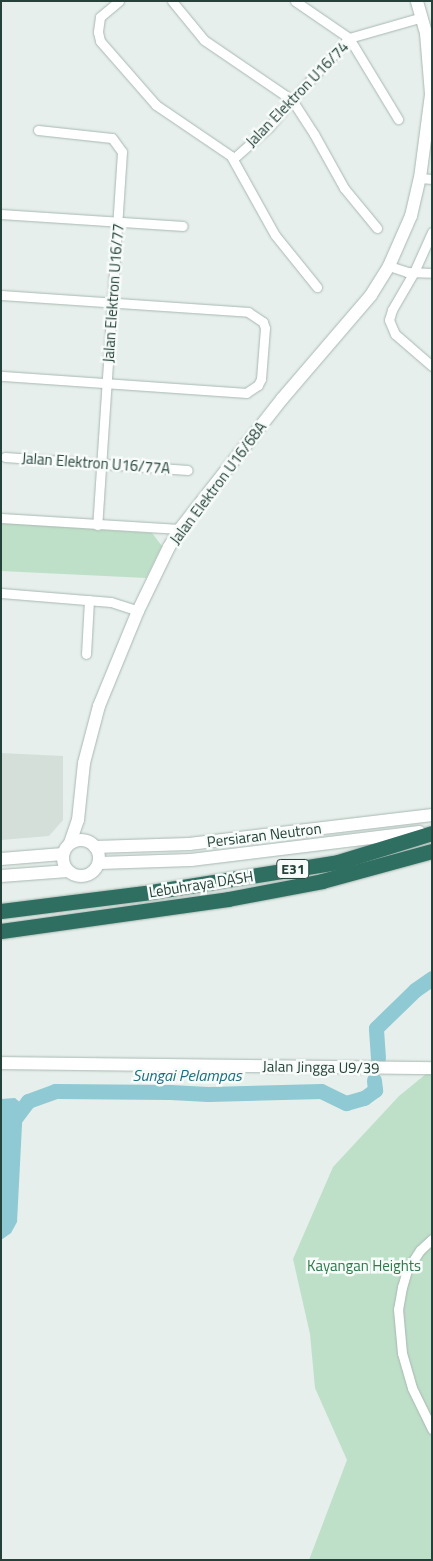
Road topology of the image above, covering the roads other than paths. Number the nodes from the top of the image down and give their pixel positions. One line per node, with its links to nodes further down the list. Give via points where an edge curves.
1 (119, 1): 11 (street, via 100,18 100,41 156,105)
2 (172, 1): 7 (street, via 204,40)
3 (296, 1): 6 (street)
4 (417, 1): 5 (street, Jalan Elektron U16/68A)
5 (426, 24): 6 (street, Jalan Elektron U16/74); 8 (street, Jalan Elektron U16/68A)
6 (349, 38): 7 (street, Jalan Elektron U16/74); 9 (street)
7 (292, 100): 11 (street, Jalan Elektron U16/74, via 269,127); 16 (street, via 344,188)
8 (431, 102): 12 (street, Jalan Elektron U16/68A)
9 (398, 119)
10 (38, 130): 14 (street, Jalan Elektron U16/77, via 107,137 119,145 122,152)
11 (233, 159): 21 (street, via 275,235)
12 (426, 179): 18 (street, Jalan Elektron U16/68A)
13 (1, 214): 14 (street)
14 (118, 222): 15 (street); 23 (street, Jalan Elektron U16/77)
15 (183, 226)
16 (377, 228)
17 (432, 232): 19 (street)
18 (389, 266): 19 (street); 32 (street, Jalan Elektron U16/68A, via 371,295 282,398)
19 (414, 272): 20 (street); 24 (street, via 389,320 395,334)
20 (432, 274)
21 (316, 287)
22 (1, 295): 23 (street)
23 (112, 303): 26 (street, Jalan Elektron U16/77); 26 (street, via 248,312 263,322 263,355 258,385 246,392)
24 (432, 366)
25 (1, 376): 26 (street)
26 (107, 383): 28 (street, Jalan Elektron U16/77)
27 (5, 457): 28 (street, Jalan Elektron U16/77A)
28 (101, 464): 29 (street, Jalan Elektron U16/77A); 31 (street, Jalan Elektron U16/77)
29 (188, 470)
30 (1, 518): 31 (street)
31 (97, 525): 32 (street)
32 (180, 529): 35 (street, Jalan Elektron U16/68A)
33 (1, 593): 34 (street)
34 (90, 600): 35 (street, via 111,602); 36 (street)
35 (138, 611): 38 (street, Jalan Elektron U16/68A, via 100,706 84,763)
36 (86, 654)
37 (432, 815): 40 (street, Persiaran Neutron, via 189,844)
38 (78, 820): 40 (street); 41 (street, Jalan Elektron U16/68A)
39 (432, 832): 44 (street, Persiaran Neutron, via 191,860); 47 (highway, Lebuhraya DASH / E31, via 338,862 151,892)
40 (92, 844): 41 (street, via 79,840); 44 (street, via 98,852)
41 (66, 848): 43 (street); 45 (street, via 64,866)
42 (432, 851): 48 (highway, Lebuhraya DASH / E31, via 322,881)
43 (1, 859)
44 (99, 863): 45 (street, via 85,876)
45 (68, 871): 46 (street)
46 (1, 876)
47 (1, 911)
48 (1, 931)
49 (1, 1063): 50 (street, Jalan Jingga U9/39)
50 (432, 1068)
51 (432, 1239): 52 (street, via 407,1270 398,1309 402,1353 412,1388)
52 (432, 1429)

